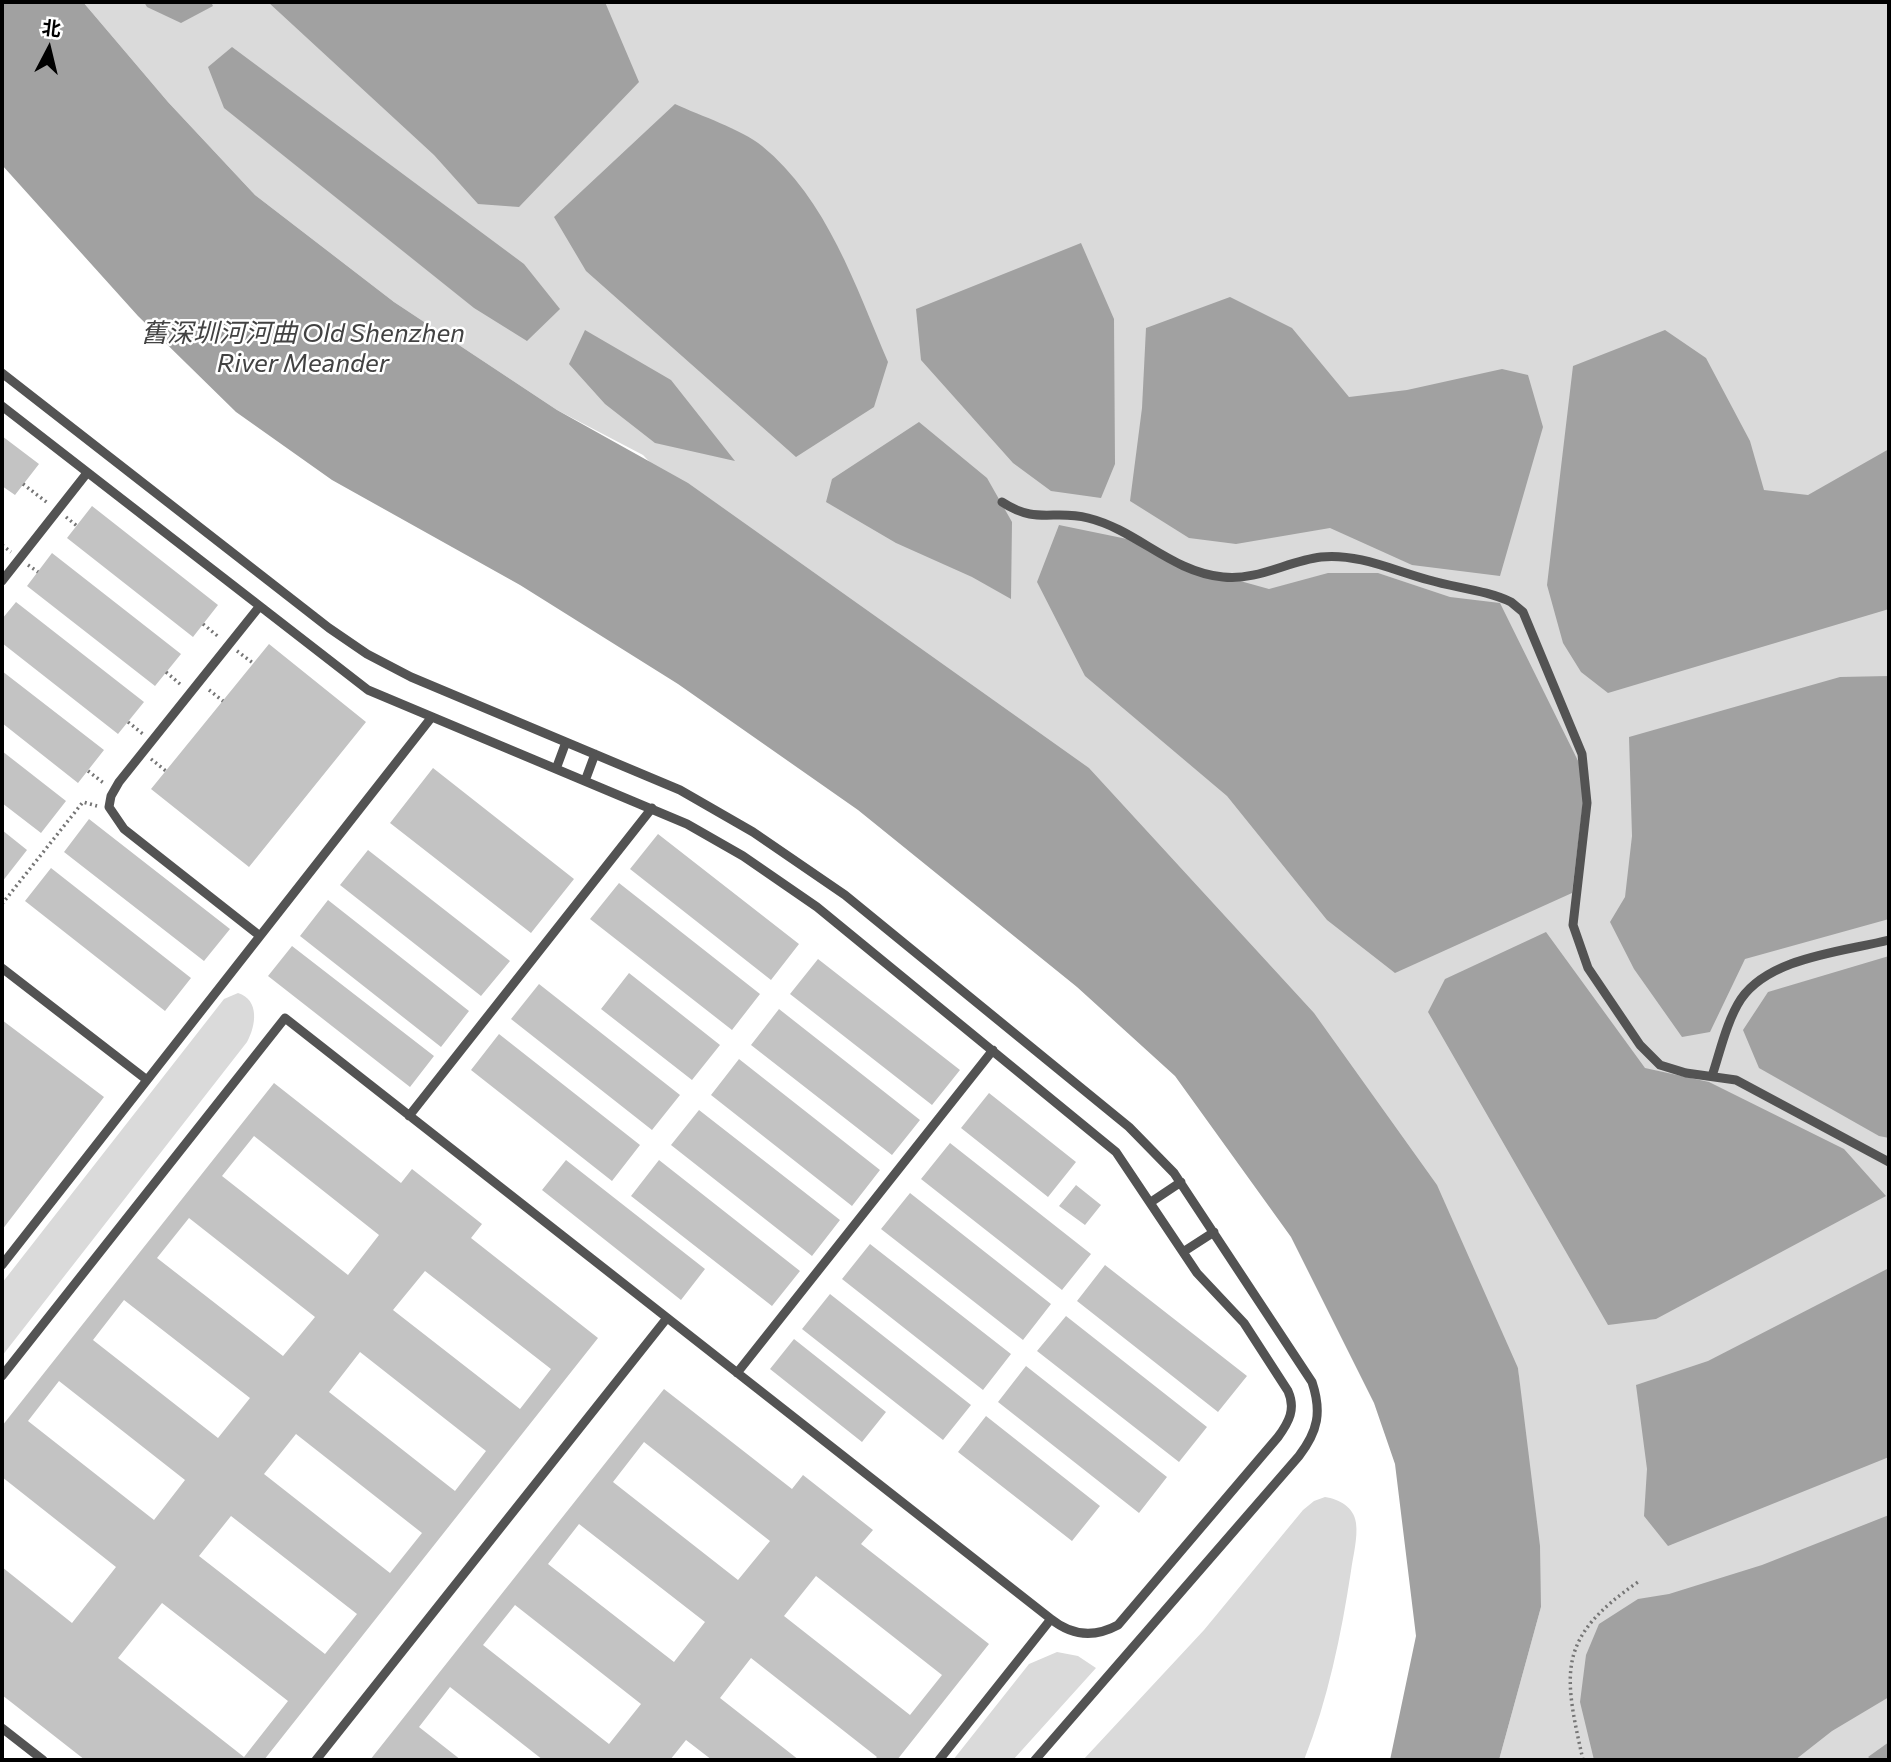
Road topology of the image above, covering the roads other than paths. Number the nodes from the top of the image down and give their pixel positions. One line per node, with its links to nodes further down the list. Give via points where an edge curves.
1 (2, 373): 8 (lane, via 367,654)
2 (2, 406): 3 (lane)
3 (87, 473): 5 (lane); 6 (lane)
4 (1002, 502): 17 (lane, via 1030,516 1088,518 1179,566 1204,574 1251,576 1321,557 1344,558 1511,602 1523,612 1582,754 1587,803 1573,925 1588,968 1640,1045 1660,1065)
5 (2, 581)
6 (259, 607): 7 (lane, via 351,679); 13 (lane, via 114,791 110,802 124,829)
7 (431, 718): 10 (lane); 13 (lane)
8 (566, 742): 9 (lane); 10 (lane)
9 (595, 754): 11 (lane); 21 (lane, via 701,801 835,888 1136,1133)
10 (556, 769): 11 (lane)
11 (585, 781): 12 (lane)
12 (652, 808): 16 (lane, via 716,838 779,879); 19 (lane)
13 (260, 936): 18 (lane)
14 (1889, 940): 17 (lane, via 1783,966 1757,979 1739,1002)
15 (2, 968): 18 (lane)
16 (993, 1050): 22 (lane, via 1116,1152); 27 (lane)
17 (1712, 1076): 20 (lane, via 1736,1080)
18 (147, 1080): 25 (lane)
19 (408, 1116): 26 (lane); 28 (lane, via 285,1018)
20 (1889, 1162)
21 (1181, 1182): 22 (lane); 23 (lane)
22 (1151, 1202): 24 (lane)
23 (1214, 1232): 24 (lane); 34 (lane, via 1312,1382 1318,1423 1299,1456)
24 (1183, 1252): 29 (lane, via 1236,1312 1266,1357 1292,1400 1291,1418 1118,1625 1088,1634 1068,1630)
25 (2, 1265)
26 (667, 1318): 27 (lane); 32 (lane)
27 (737, 1373): 29 (lane)
28 (2, 1376)
29 (1051, 1619): 33 (lane)
30 (2, 1728): 31 (lane)
31 (43, 1760)
32 (316, 1760)
33 (939, 1760)
34 (1035, 1760)

